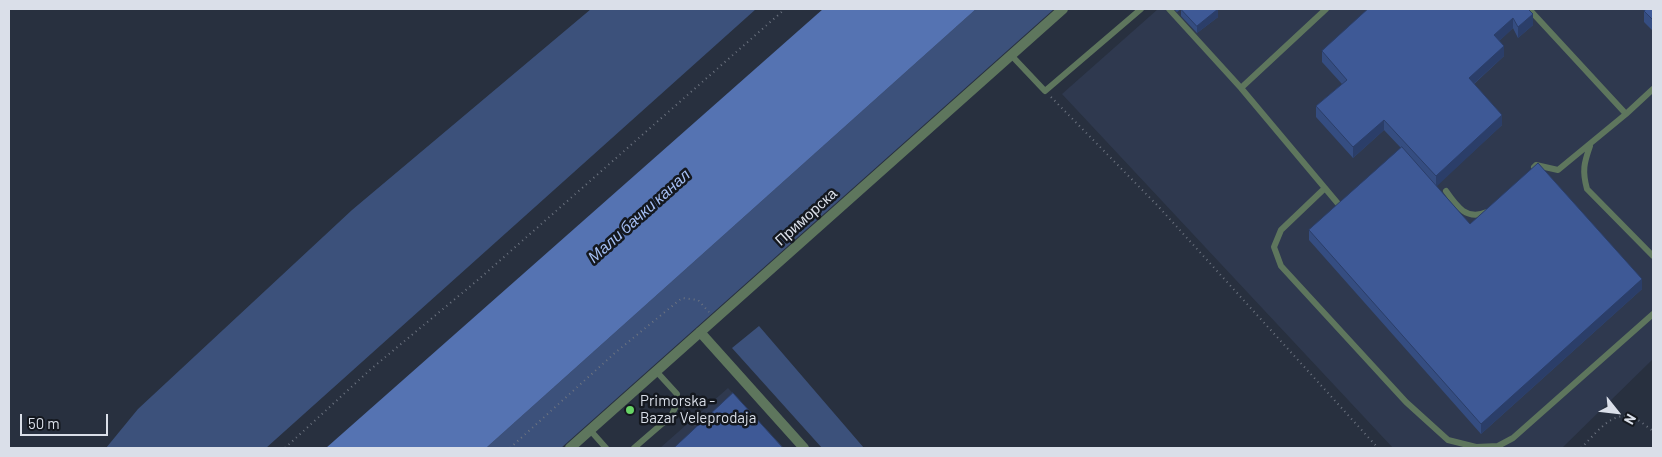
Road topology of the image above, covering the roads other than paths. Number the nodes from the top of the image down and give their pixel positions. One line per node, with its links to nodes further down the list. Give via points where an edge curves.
1 (1063, 9): 6 (street, Приморска)
2 (1141, 9): 6 (lane, via 1045,91)
3 (1169, 9): 7 (lane)
4 (1326, 9): 7 (lane)
5 (1529, 9): 9 (lane)
6 (1011, 55): 18 (street, Приморска)
7 (1241, 88): 12 (lane)
8 (1653, 89): 9 (lane)
9 (1626, 114): 10 (lane)
10 (1591, 144): 11 (lane, via 1558,170 1536,165); 16 (lane, via 1583,174 1587,189)
11 (1531, 170)
12 (1325, 188): 14 (lane); 17 (lane, via 1281,230 1274,247 1281,266 1406,402 1448,440 1491,447 1513,438)
13 (1446, 191): 15 (lane, via 1462,211 1474,216 1486,213)
14 (1340, 206)
15 (1493, 206)
16 (1653, 256)
17 (1653, 314)
18 (700, 332): 19 (street, Приморска); 24 (street)
19 (656, 371): 20 (street, Приморска); 23 (lane, via 677,394 677,404 671,416)
20 (590, 430): 21 (street, Приморска); 22 (lane)
21 (570, 448)
22 (606, 448)
23 (634, 448)
24 (804, 448)

